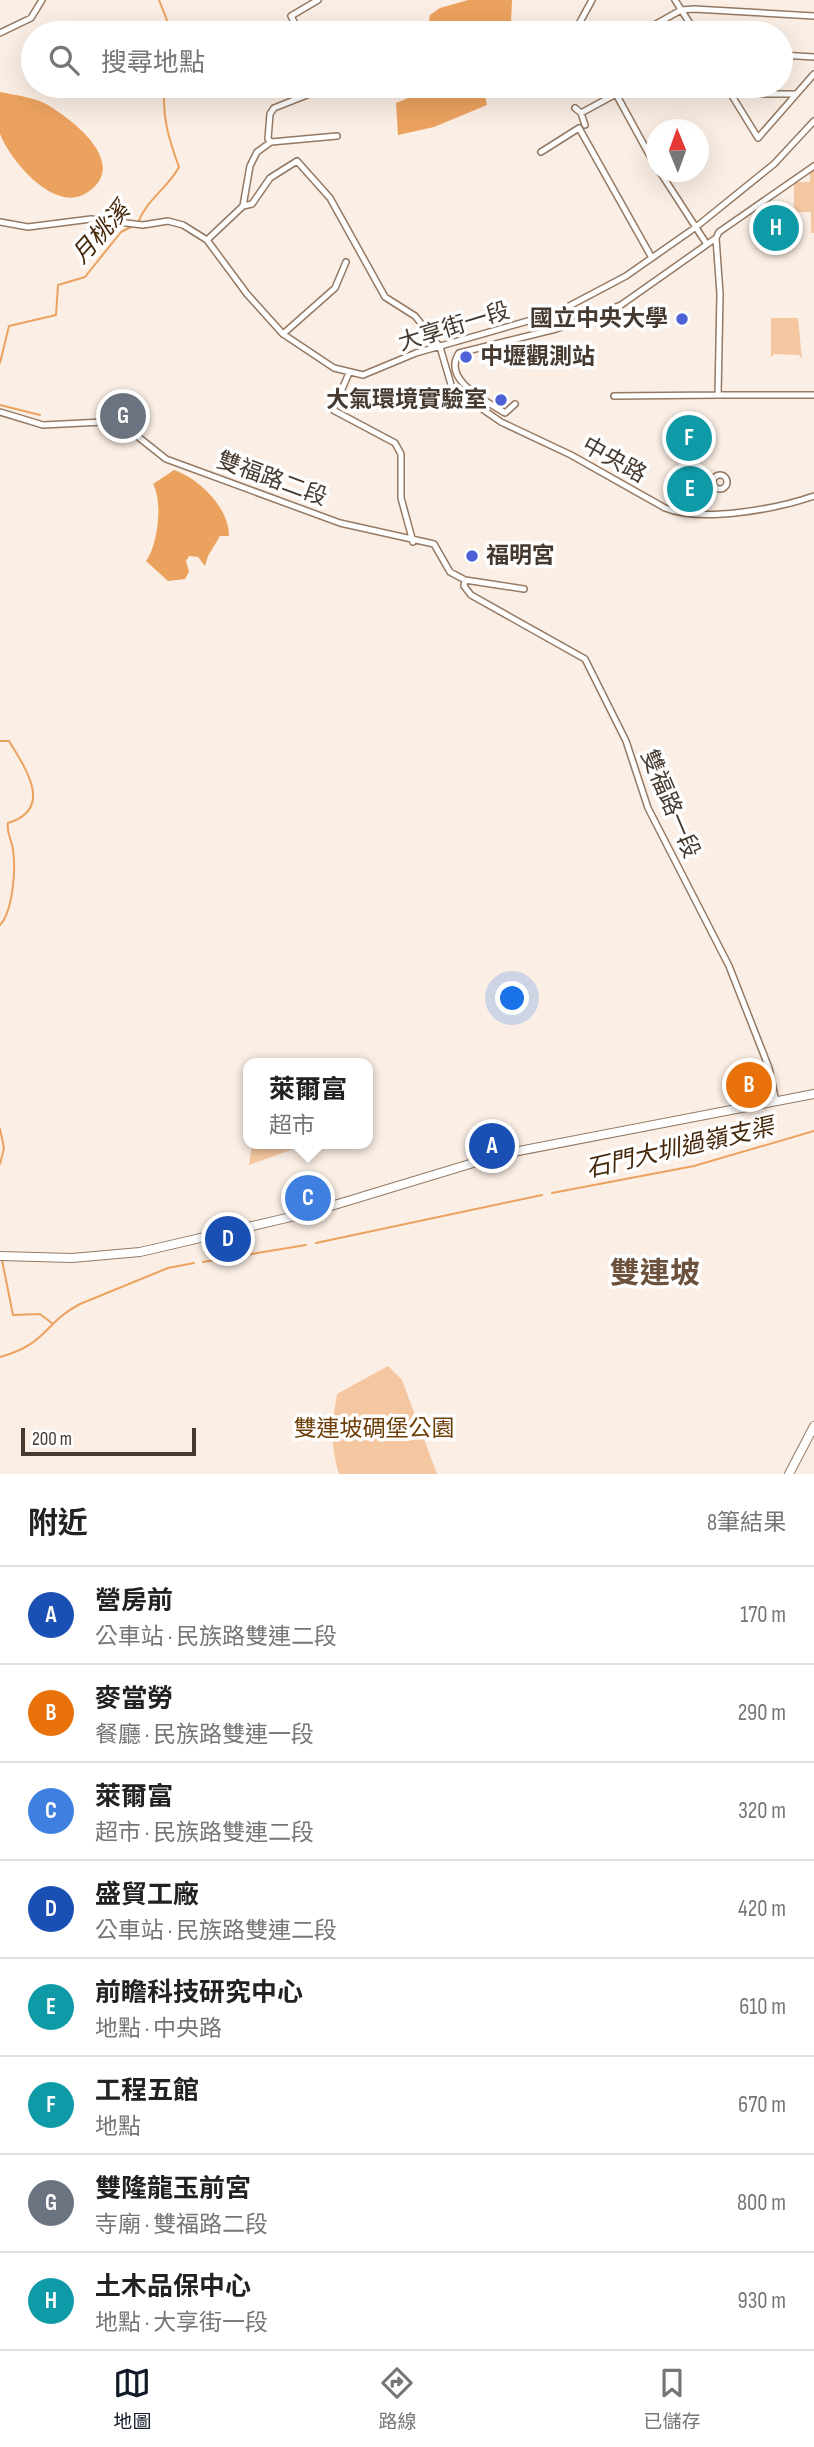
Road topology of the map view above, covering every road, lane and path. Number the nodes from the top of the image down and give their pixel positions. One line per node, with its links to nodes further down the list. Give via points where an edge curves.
1 (42, 0): 7 (street)
2 (318, 0): 8 (street, via 291,16)
3 (592, 0): 9 (street)
4 (675, 0): 5 (street)
5 (681, 10): 6 (street); 10 (street); 11 (street)
6 (814, 16)
7 (25, 21)
8 (294, 21)
9 (581, 21)
10 (661, 21)
11 (688, 21)
12 (21, 23): 13 (street)
13 (0, 33)
14 (793, 56): 15 (street)
15 (814, 57)
16 (814, 74): 17 (street)
17 (796, 94): 18 (street)
18 (793, 97)
19 (298, 98): 29 (street, via 270,114)
20 (609, 98): 25 (street)
21 (618, 98): 30 (street)
22 (733, 98): 23 (street, via 758,138)
23 (793, 98)
24 (575, 108): 25 (street)
25 (581, 113): 27 (street)
26 (814, 121): 36 (street, 大享街一段, via 774,164)
27 (582, 126): 31 (street); 40 (street)
28 (337, 136): 29 (street)
29 (271, 142): 34 (street, via 257,152 250,166)
30 (646, 149)
31 (541, 152)
32 (814, 166): 37 (street)
33 (667, 182): 36 (street)
34 (243, 206): 38 (street); 43 (street, via 252,204 270,178 297,161 330,198 385,297 415,316)
35 (0, 222): 38 (street, via 28,227 86,219 143,225 174,222)
36 (696, 227): 39 (street); 40 (street, 大享街一段)
37 (716, 238): 39 (street); 45 (street)
38 (207, 240): 42 (street)
39 (706, 243): 48 (street, via 621,305 556,329 459,353 455,366 460,382 505,414)
40 (652, 258): 43 (street, 大享街一段, via 556,313)
41 (346, 262): 42 (street, via 335,288)
42 (283, 334): 44 (street)
43 (440, 347): 44 (street, 大享街一段, via 381,370); 50 (street, 中央路, via 452,388 501,422 676,513 710,514)
44 (349, 373): 51 (street, via 333,410 395,443 401,454 401,498)
45 (718, 395): 46 (street); 47 (street)
46 (814, 395)
47 (614, 396)
48 (515, 404)
49 (0, 412): 51 (street, 雙福路二段, via 43,425 103,422 132,432 166,459 340,523)
50 (814, 496)
51 (413, 542): 52 (street, 雙福路二段, via 434,544 450,572)
52 (465, 580): 53 (street); 55 (street, 雙福路一段, via 471,596 584,659 625,741 648,808 729,966 769,1068)
53 (524, 589)
54 (814, 1094): 55 (main road)
55 (776, 1101): 56 (main road, via 503,1154 308,1213 140,1252 72,1258)
56 (2, 1256)
57 (814, 1426): 58 (main road)
58 (789, 1474)

